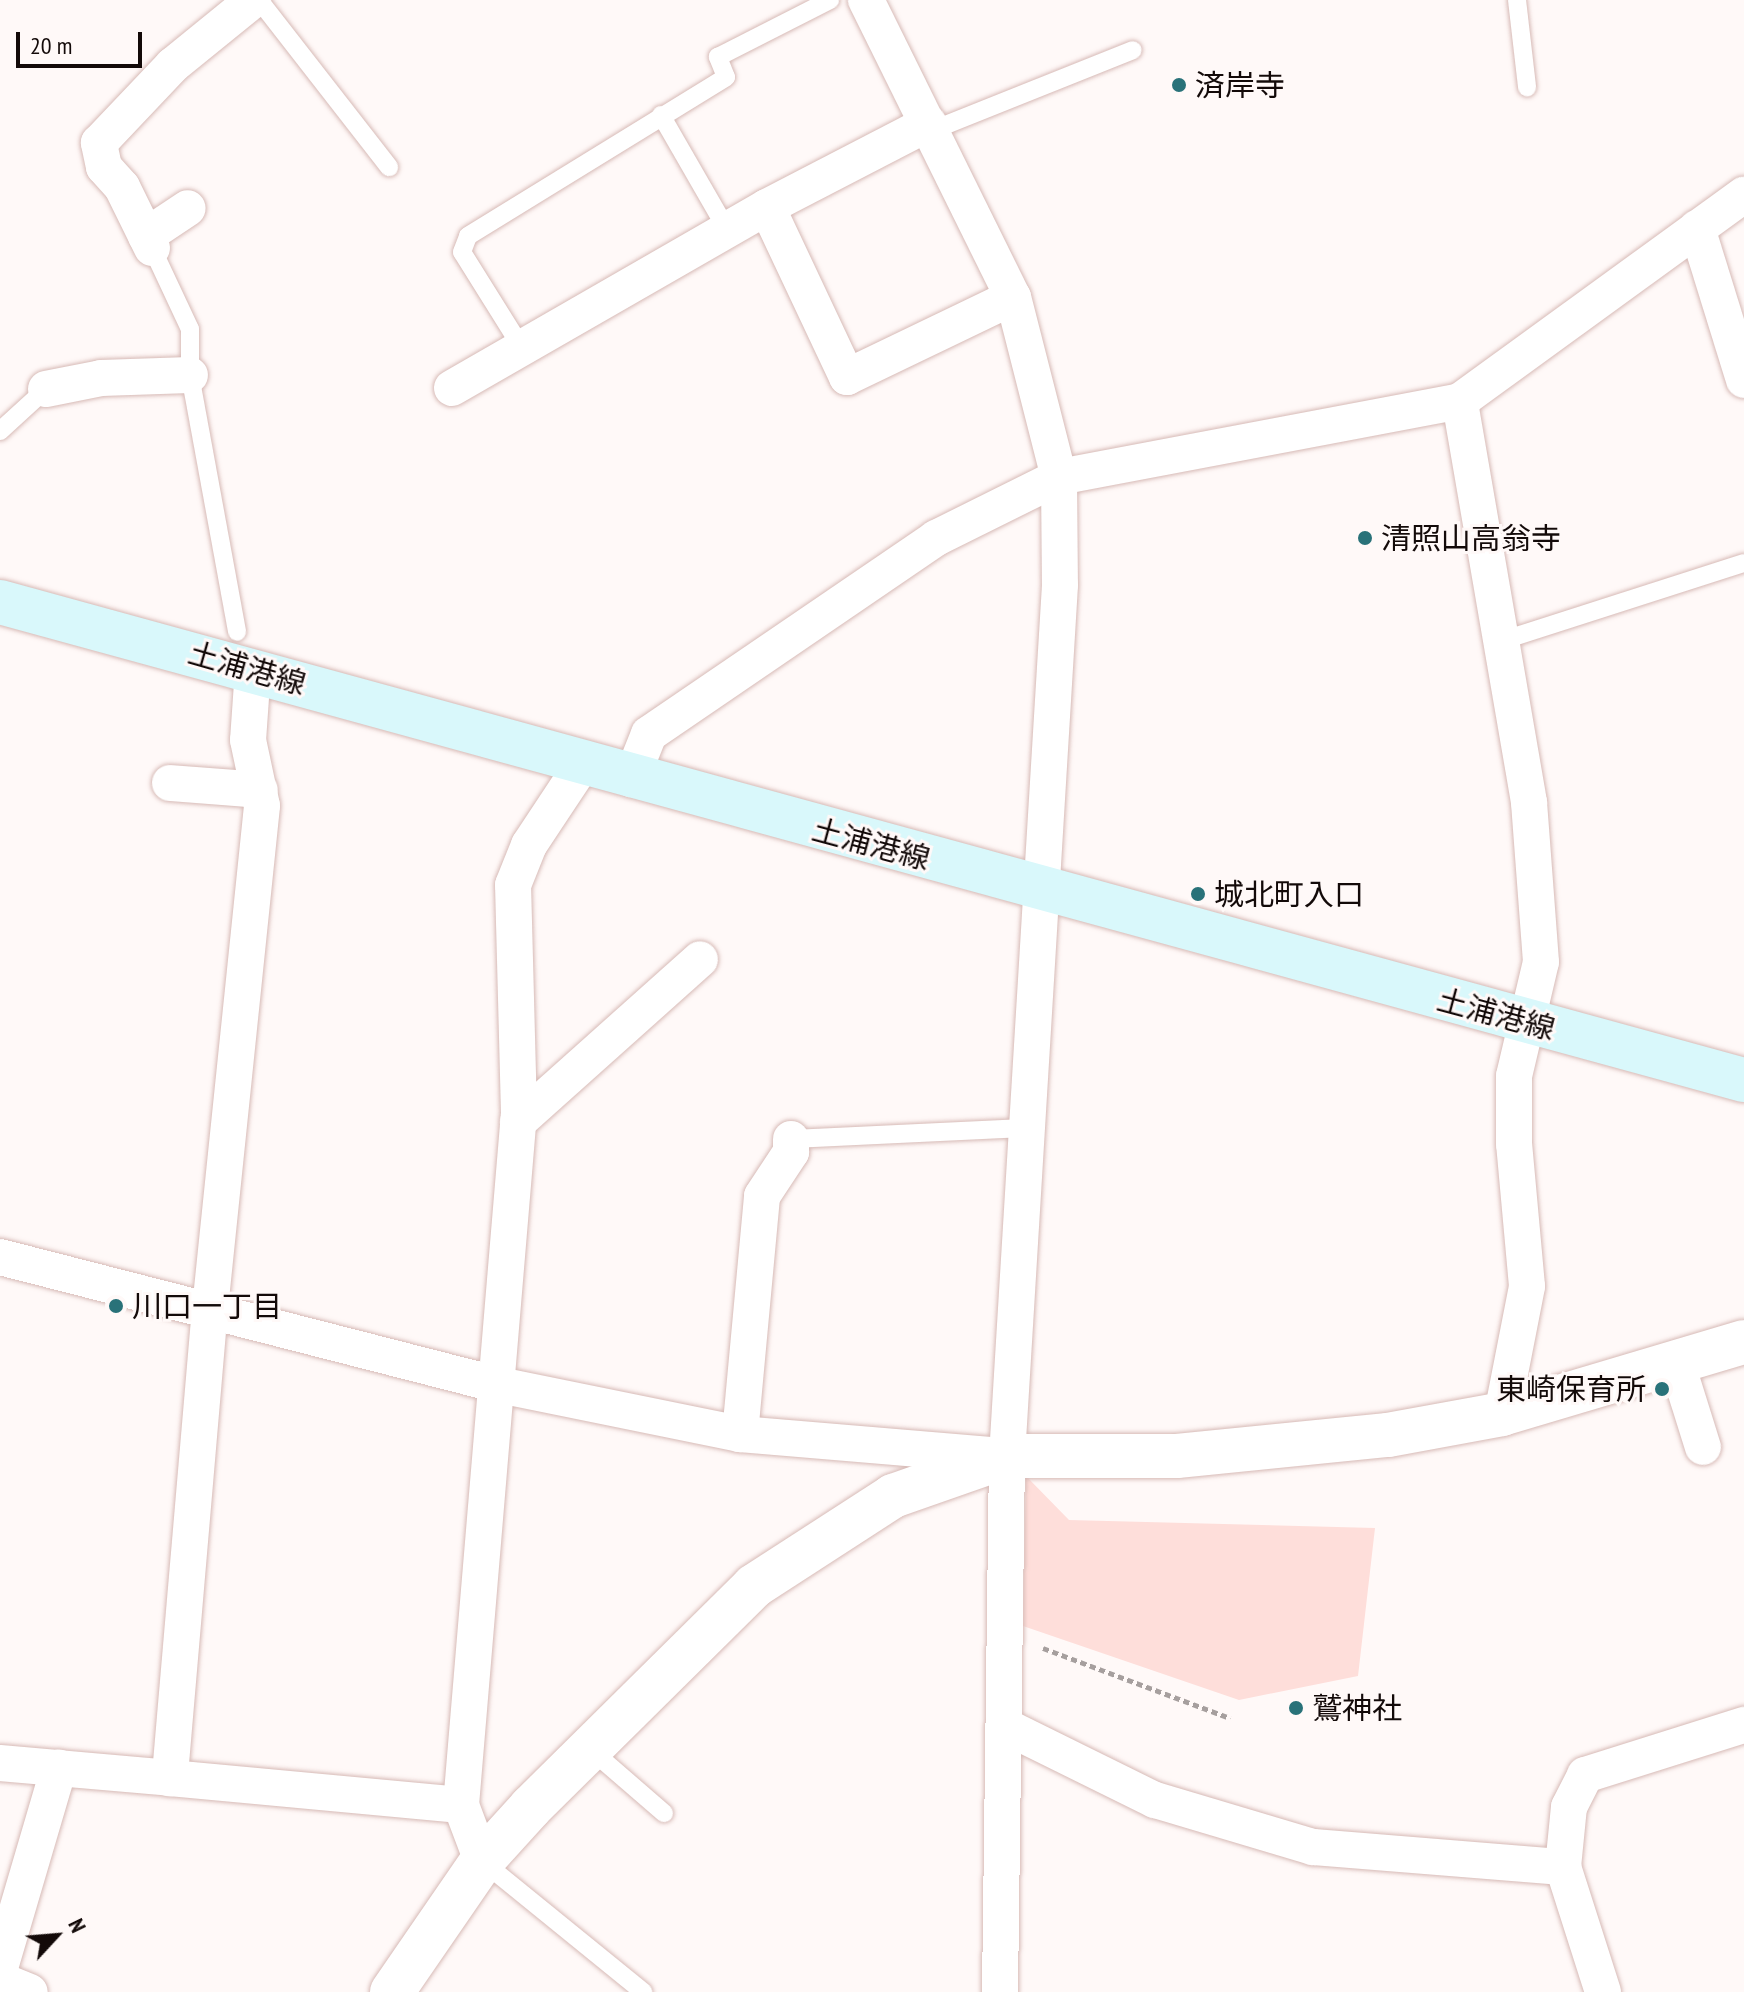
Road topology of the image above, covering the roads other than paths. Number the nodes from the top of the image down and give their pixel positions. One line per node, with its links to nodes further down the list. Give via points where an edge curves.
1 (253, 0): 16 (street, via 173,65 99,143 104,167 122,187)
2 (259, 0): 10 (lane)
3 (830, 0): 8 (lane, via 718,57 726,77)
4 (866, 0): 9 (street)
5 (1517, 0): 7 (lane)
6 (1133, 50): 9 (lane)
7 (1527, 87)
8 (661, 115): 15 (lane); 18 (lane, via 468,236 462,252)
9 (931, 127): 12 (street); 17 (street)
10 (389, 167)
11 (1743, 193): 14 (street)
12 (767, 207): 15 (street); 17 (street, via 847,377)
13 (188, 208): 16 (street)
14 (1697, 228): 20 (street); 23 (street)
15 (727, 230): 18 (street)
16 (149, 242): 19 (lane, via 190,329)
17 (1013, 297): 25 (street)
18 (522, 348): 21 (street)
19 (190, 375): 22 (street, via 101,378); 29 (lane)
20 (1744, 380)
21 (452, 388)
22 (46, 389): 24 (lane)
23 (1460, 401): 25 (street); 28 (street)
24 (0, 431)
25 (1059, 477): 31 (street, via 936,538 649,734); 34 (street, via 1060,585)
26 (1744, 563): 28 (lane)
27 (0, 602): 29 (main road, 土浦港線)
28 (1501, 641): 36 (street, via 1529,802 1539,925 1541,962)
29 (245, 650): 30 (main road, 土浦港線); 33 (street, via 248,740)
30 (582, 765): 31 (main road, 土浦港線); 38 (street, via 529,845 513,885)
31 (631, 779): 34 (main road, 土浦港線)
32 (170, 783): 33 (street)
33 (260, 790): 42 (street)
34 (1040, 889): 36 (main road, 土浦港線); 39 (street)
35 (700, 959): 38 (street)
36 (1523, 1022): 37 (main road, 土浦港線); 46 (street, via 1514,1076 1514,1144 1527,1286)
37 (1744, 1080)
38 (518, 1122): 45 (street)
39 (1026, 1128): 40 (lane); 49 (street)
40 (791, 1139): 47 (street, via 791,1152 762,1196)
41 (0, 1257): 42 (street)
42 (210, 1308): 45 (street); 55 (street)
43 (1744, 1342): 44 (street)
44 (1676, 1361): 46 (street); 48 (street)
45 (499, 1385): 47 (street); 56 (street)
46 (1502, 1414): 49 (street, via 1388,1435 1177,1456)
47 (740, 1434): 49 (street)
48 (1703, 1447)
49 (1007, 1456): 51 (street); 52 (street, via 893,1496 754,1586)
50 (1744, 1725): 59 (street, via 1585,1775 1569,1807)
51 (1007, 1727): 59 (street, via 1155,1800 1313,1847); 65 (street)
52 (590, 1749): 57 (lane); 58 (street)
53 (0, 1763): 54 (street)
54 (59, 1768): 55 (street); 60 (street)
55 (170, 1778): 56 (street)
56 (461, 1805): 58 (street)
57 (664, 1813)
58 (482, 1861): 63 (street); 64 (lane)
59 (1563, 1867): 66 (street)
60 (0, 1968)
61 (0, 1980): 62 (street)
62 (30, 1992)
63 (392, 1992)
64 (643, 1992)
65 (1000, 1992)
66 (1603, 1992)

